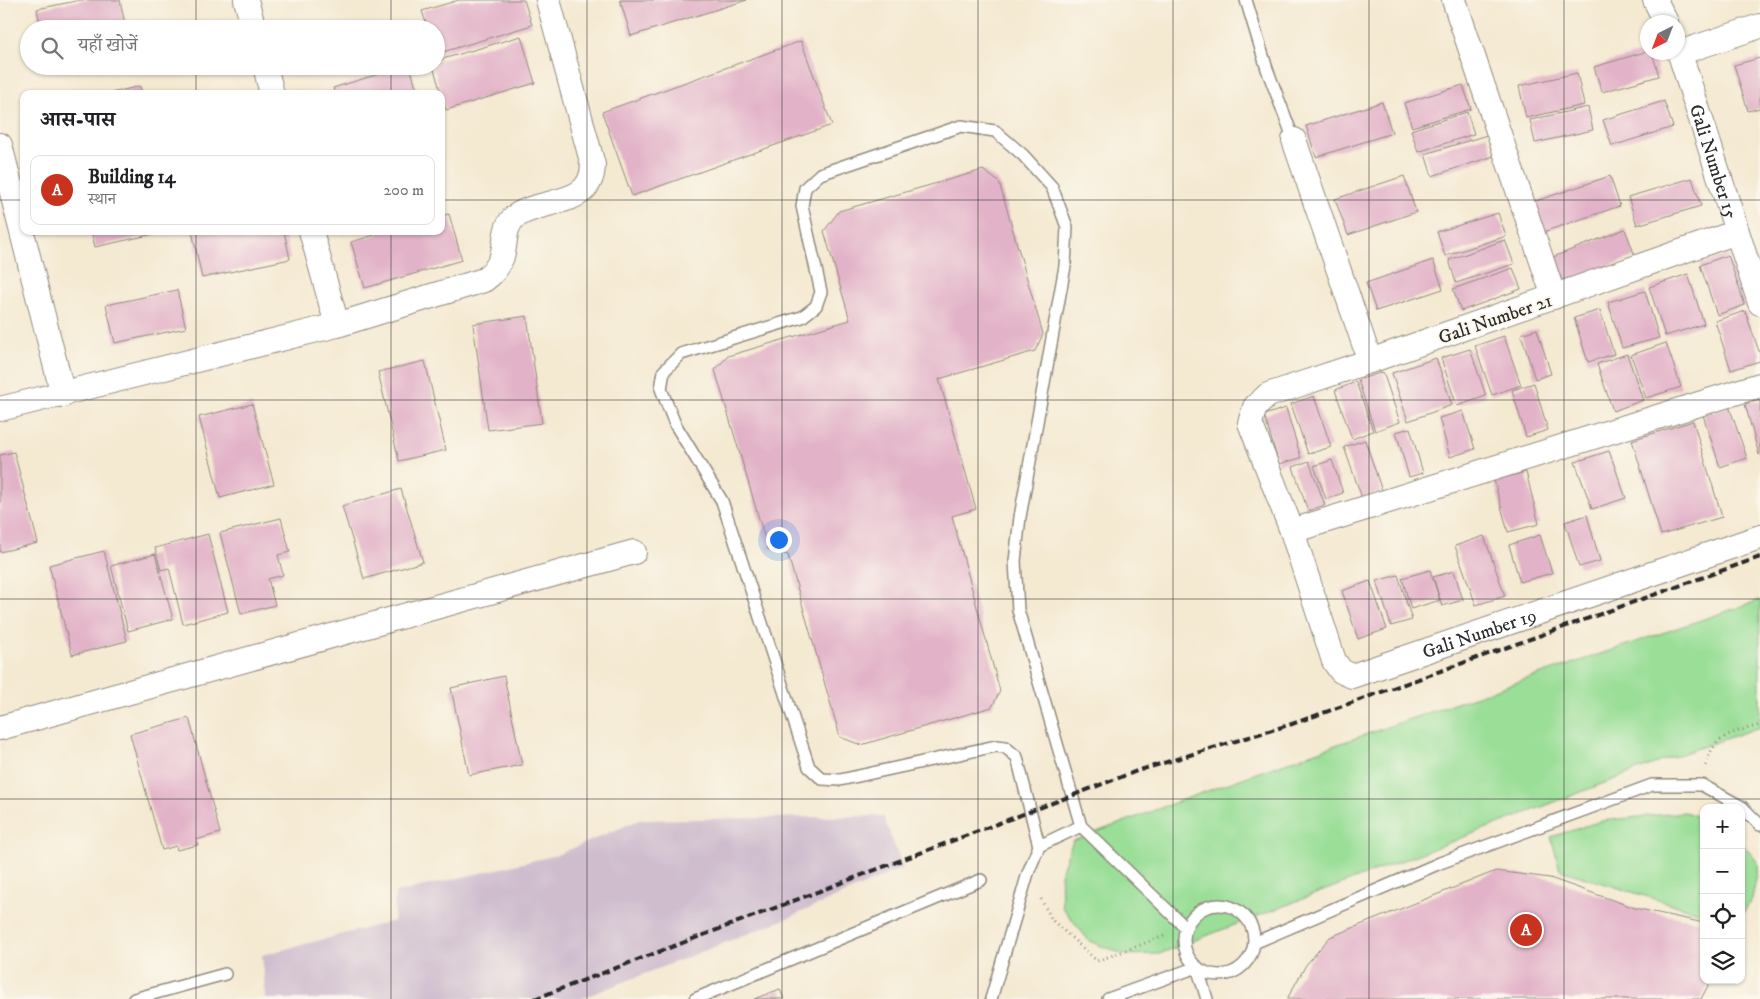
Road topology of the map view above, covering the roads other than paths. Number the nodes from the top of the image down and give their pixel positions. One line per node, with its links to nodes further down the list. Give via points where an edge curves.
1 (246, 0): 9 (street)
2 (548, 0): 23 (street, via 593,164 592,178 586,190 514,218 506,232 502,258 494,272 484,280)
3 (1246, 0): 15 (lane, via 1267,69)
4 (1454, 0): 21 (street)
5 (1655, 0): 7 (street)
6 (1669, 0): 8 (street)
7 (1662, 15)
8 (1670, 15)
9 (252, 20)
10 (1760, 26): 11 (street)
11 (1685, 49)
12 (1681, 60): 18 (street, Gali Number 15)
13 (267, 75): 14 (street)
14 (271, 90)
15 (1294, 140): 24 (street)
16 (0, 145): 17 (street)
17 (20, 223)
18 (1737, 232): 21 (street, Gali Number 21); 22 (street, Gali Number 15)
19 (23, 235): 26 (street)
20 (312, 235): 23 (street)
21 (1554, 297): 24 (street, Gali Number 21)
22 (1760, 303)
23 (337, 325): 26 (street)
24 (1370, 361): 28 (street, Gali Number 21, via 1268,395 1255,407 1250,423)
25 (1760, 385): 28 (street)
26 (64, 395): 27 (street)
27 (0, 410)
28 (1292, 531): 29 (street, Gali Number 19, via 1334,661 1341,671 1352,676)
29 (1760, 537)
30 (634, 552): 31 (street)
31 (0, 728)
32 (1760, 825): 37 (lane, via 1742,807 1702,785 1652,785 1440,864)
33 (1081, 826): 34 (lane); 34 (lane, via 1018,610 1015,561 1021,507 1065,266 1067,227 1052,187 1023,155 995,131 961,126 820,174 805,188 802,206 821,292 816,306 802,316 681,354 664,371 661,389 675,424 722,502 809,767 822,778 840,780 1005,747 1016,756); 36 (lane)
34 (1039, 846): 42 (lane)
35 (981, 880): 41 (lane)
36 (1186, 928): 37 (lane, via 1196,913 1206,906 1228,905 1247,917); 38 (lane, via 1184,946)
37 (1254, 943): 38 (lane, via 1249,959 1232,973 1208,973)
38 (1197, 967): 43 (lane); 44 (lane)
39 (225, 974): 40 (lane)
40 (134, 999)
41 (695, 999)
42 (991, 999)
43 (1108, 999)
44 (1207, 999)

